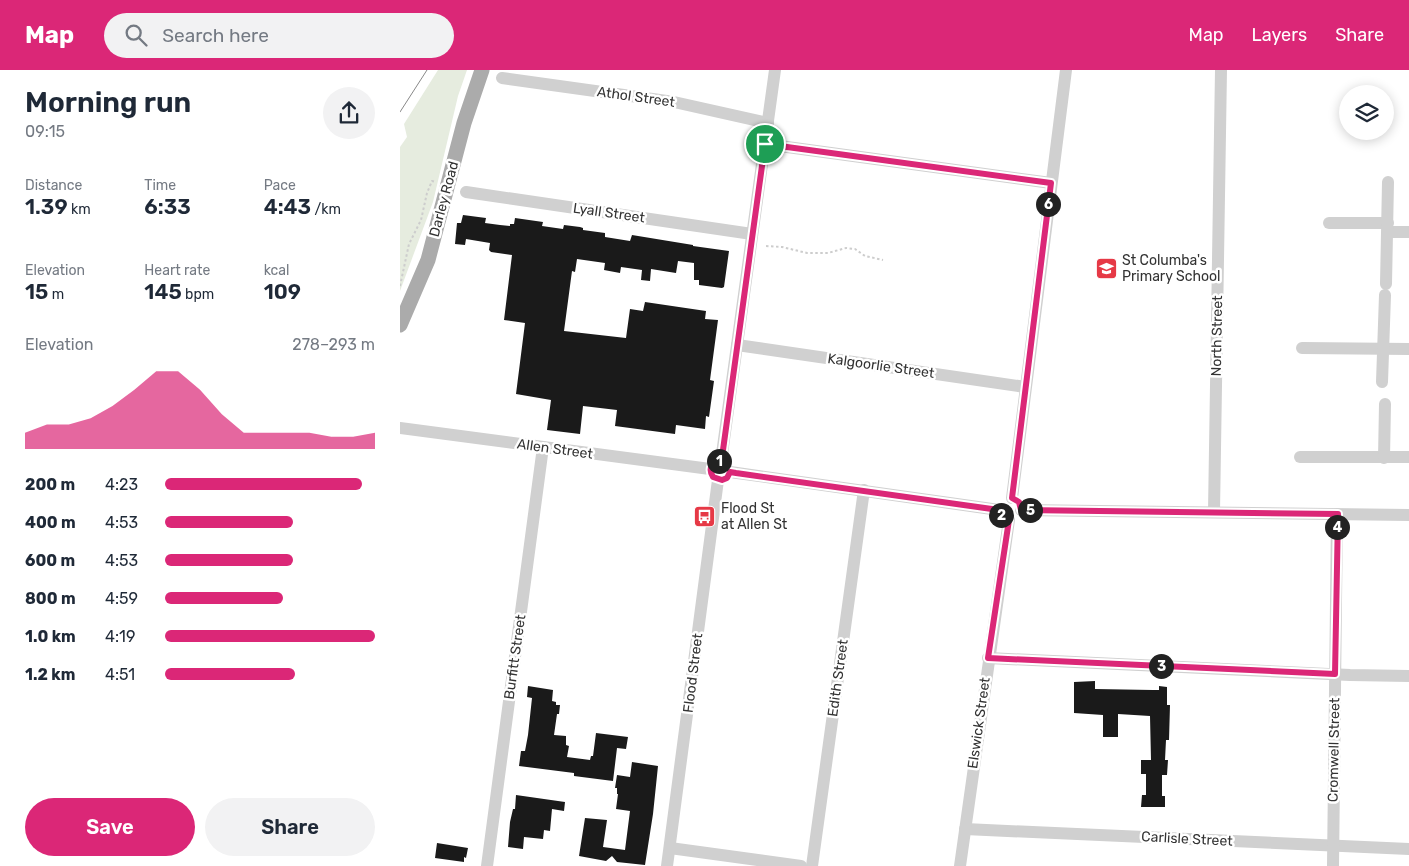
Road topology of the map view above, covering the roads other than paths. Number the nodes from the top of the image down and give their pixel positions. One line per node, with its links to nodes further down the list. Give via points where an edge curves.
1 (482, 70): 15 (main road, Darley Road, via 464,123 428,260)
2 (775, 70): 6 (street)
3 (1066, 70): 9 (street)
4 (1221, 70): 36 (street, North Street)
5 (502, 78): 6 (street, Athol Street, via 674,102)
6 (768, 123): 7 (street)
7 (765, 144): 9 (street); 14 (street)
8 (1388, 182): 12 (street)
9 (1051, 183): 21 (street)
10 (466, 192): 14 (street, Lyall Street)
11 (1329, 223): 12 (street)
12 (1388, 227): 13 (street); 18 (street)
13 (1409, 232)
14 (752, 234): 16 (street)
15 (400, 326)
16 (737, 345): 21 (street, Kalgoorlie Street); 28 (street)
17 (1302, 348): 18 (street)
18 (1383, 348): 19 (street); 20 (street)
19 (1409, 349)
20 (1382, 382)
21 (1024, 387): 33 (street)
22 (1385, 404): 26 (street)
23 (400, 428): 24 (street, Allen Street)
24 (543, 447): 29 (street, Allen Street); 47 (street, Burfitt Street)
25 (1300, 457): 26 (street)
26 (1384, 458): 27 (street)
27 (1409, 458)
28 (721, 460): 29 (street); 30 (street, via 729,466)
29 (710, 470): 31 (street)
30 (730, 472): 31 (street, via 727,478); 32 (street)
31 (718, 480): 45 (street, Flood Street)
32 (864, 490): 34 (street); 50 (street, Edith Street)
33 (1012, 498): 34 (street, via 1001,502); 35 (street, via 1019,502)
34 (999, 510): 39 (street, via 1002,517)
35 (1021, 510): 36 (street); 39 (street, via 1018,517)
36 (1214, 512): 37 (street)
37 (1338, 514): 38 (street); 41 (street, Cromwell Street)
38 (1409, 515)
39 (1009, 520): 40 (street, Elswick Street)
40 (988, 658): 41 (street); 43 (street, Elswick Street)
41 (1335, 674): 42 (street); 44 (street, Cromwell Street)
42 (1409, 676)
43 (965, 829): 44 (street, Carlisle Street); 51 (street, Elswick Street)
44 (1333, 845): 46 (street, Carlisle Street); 52 (street, Cromwell Street)
45 (670, 848): 48 (street, Flood Street); 49 (street)
46 (1409, 849)
47 (487, 866)
48 (667, 866)
49 (801, 866)
50 (812, 866)
51 (960, 866)
52 (1332, 866)

